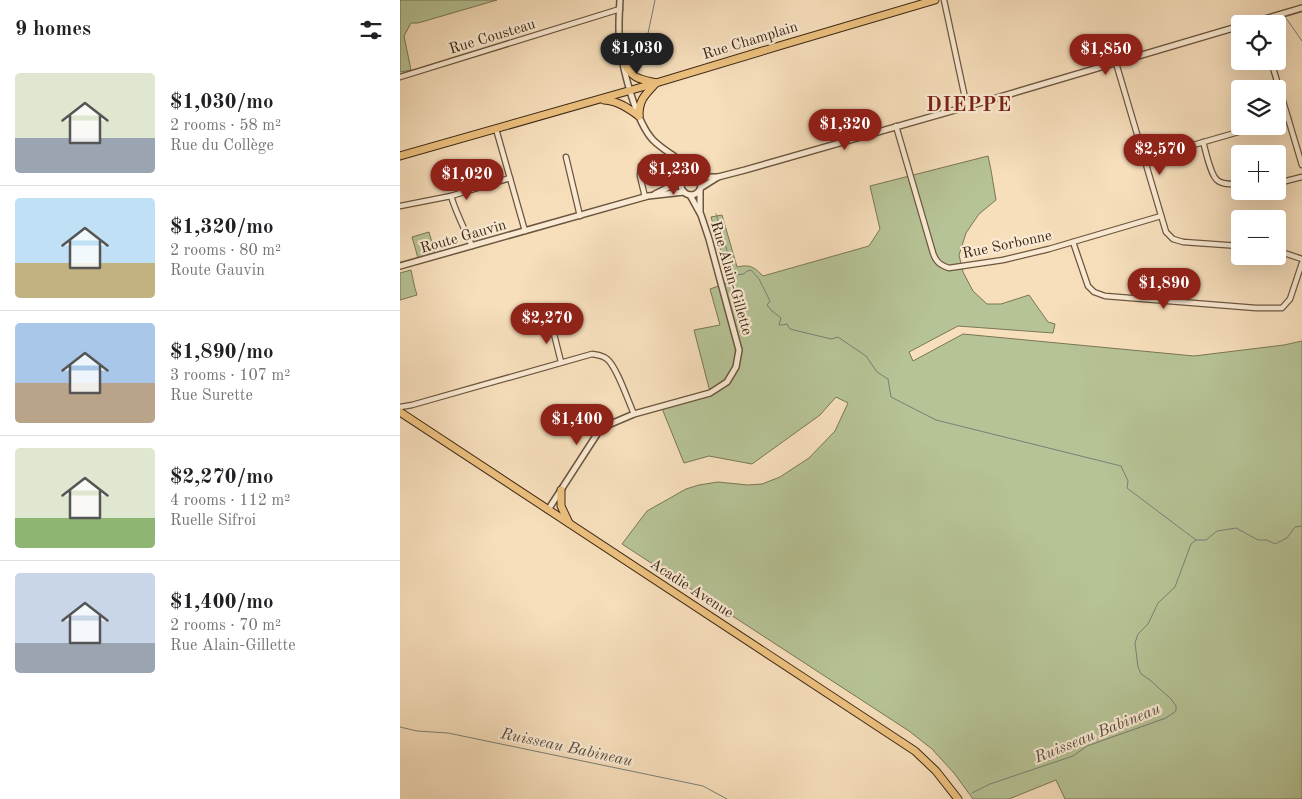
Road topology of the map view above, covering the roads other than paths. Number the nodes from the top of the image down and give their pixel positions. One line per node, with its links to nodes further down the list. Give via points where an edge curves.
1 (620, 0): 5 (street)
2 (935, 0): 12 (main road, Rue Champlain)
3 (944, 0): 15 (street)
4 (1302, 8): 6 (street)
5 (620, 9): 9 (street, via 620,46); 11 (street, Rue Cousteau)
6 (1281, 15)
7 (1231, 29): 8 (street)
8 (1116, 63): 15 (street); 24 (street)
9 (624, 64): 12 (main road, via 635,77); 13 (street)
10 (1274, 70): 17 (street)
11 (400, 77)
12 (656, 83): 13 (main road, Rue Champlain); 16 (main road, via 642,99)
13 (630, 90): 14 (main road, Rue Champlain); 16 (street)
14 (596, 100): 16 (main road, via 612,100); 19 (main road, Rue Champlain)
15 (967, 107): 18 (street)
16 (639, 116): 25 (street, via 652,139)
17 (1288, 118): 26 (street)
18 (896, 126): 30 (street); 45 (street, Rue Sorbonne, via 933,253 942,266 956,268 1003,260)
19 (496, 128): 22 (main road, Rue Champlain); 31 (street)
20 (1231, 134): 21 (street)
21 (1204, 142): 24 (street); 34 (street, via 1216,180)
22 (400, 156)
23 (566, 157): 42 (street)
24 (1144, 159): 43 (street)
25 (681, 161): 28 (street); 32 (street)
26 (1302, 165)
27 (641, 166): 39 (street, via 640,176)
28 (696, 176): 30 (street); 32 (street, via 686,175); 35 (street, via 702,182)
29 (1302, 176): 33 (street)
30 (718, 177): 35 (street)
31 (510, 178): 38 (street); 44 (street)
32 (683, 179): 36 (street, via 681,187); 39 (street, Route Gauvin)
33 (1286, 181)
34 (1231, 183)
35 (701, 189): 37 (street); 41 (street, Rue Alain-Gillette)
36 (684, 192): 37 (street); 39 (street, Route Gauvin)
37 (690, 195): 41 (street, Rue Alain-Gillette)
38 (451, 196): 40 (street); 47 (street)
39 (647, 197): 42 (street, Route Gauvin)
40 (400, 206)
41 (700, 215): 57 (street, Rue Alain-Gillette, via 739,350 736,367 728,382 710,393)
42 (580, 216): 44 (street, Route Gauvin)
43 (1161, 216): 45 (street, Rue Sorbonne); 46 (street, via 1166,232 1173,239)
44 (525, 231): 47 (street, Route Gauvin)
45 (1073, 242): 50 (street, via 1088,286 1105,296 1282,308 1290,299)
46 (1231, 245)
47 (472, 246): 51 (street, Route Gauvin)
48 (1286, 254): 49 (street)
49 (1302, 259)
50 (1302, 263)
51 (400, 266)
52 (551, 322): 53 (street)
53 (561, 362): 54 (street); 57 (street, via 592,354 609,360)
54 (412, 405): 55 (street); 58 (street)
55 (400, 407)
56 (400, 412): 58 (main road, Acadie Avenue)
57 (634, 414): 59 (street, Rue Alain-Gillette, via 601,428)
58 (408, 418): 60 (main road, Acadie Avenue)
59 (561, 490): 60 (street, Rue Alain-Gillette); 61 (main road, via 561,506)
60 (548, 510): 61 (main road, Acadie Avenue)
61 (571, 525): 62 (main road, Acadie Avenue, via 915,751)
62 (958, 799)

